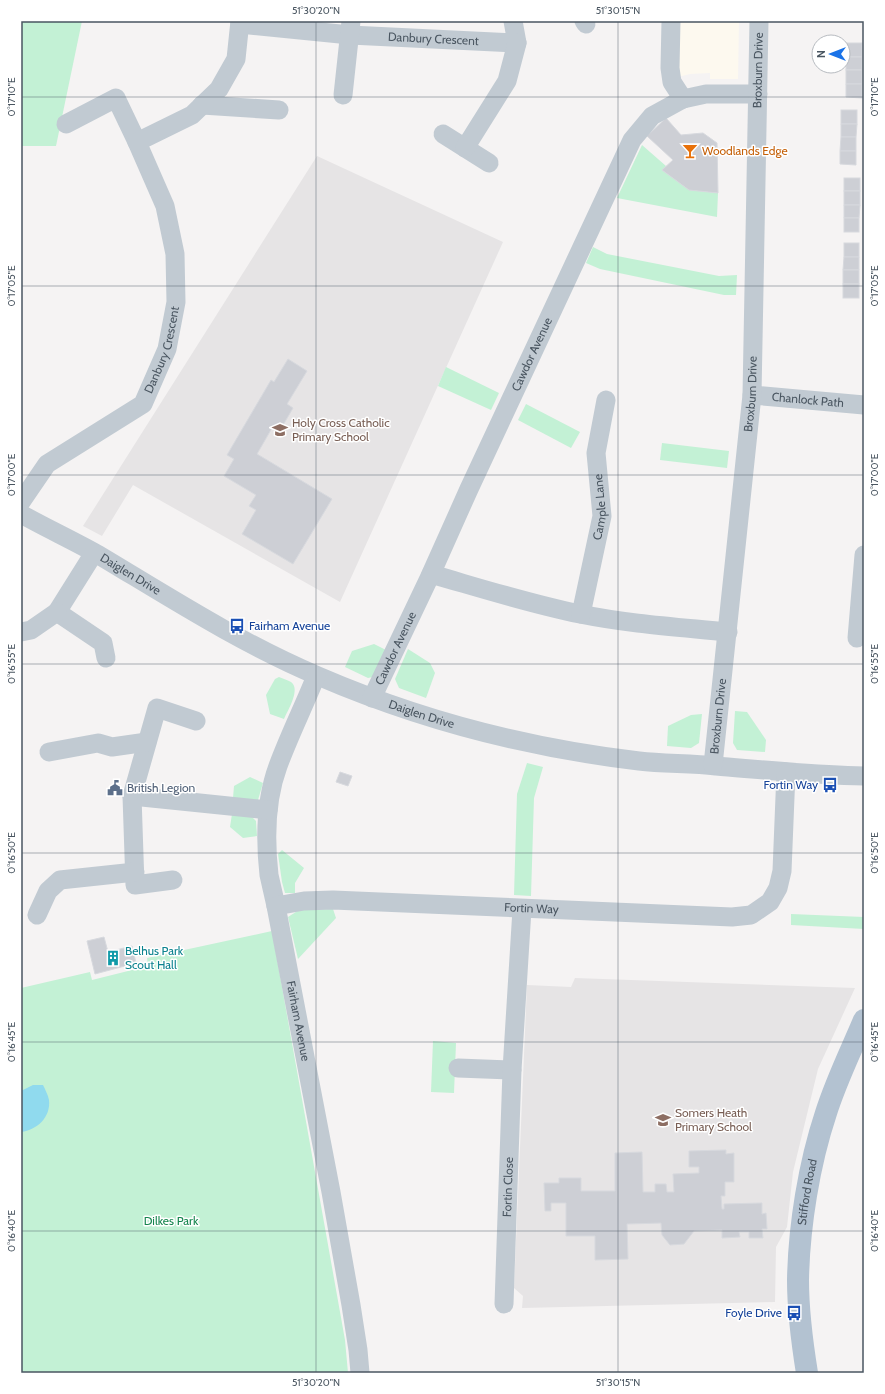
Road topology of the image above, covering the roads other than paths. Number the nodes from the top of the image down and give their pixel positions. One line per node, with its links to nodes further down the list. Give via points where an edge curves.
1 (513, 21): 6 (street)
2 (671, 21): 9 (street, via 672,82)
3 (759, 21): 7 (street, Broxburn Drive)
4 (240, 22): 5 (street, Danbury Crescent); 10 (street, Danbury Crescent, via 236,59 219,89)
5 (350, 28): 6 (street, Danbury Crescent); 8 (street)
6 (517, 43): 15 (street, via 507,81)
7 (758, 94): 9 (street, Cawdor Avenue, via 706,94); 17 (street, Broxburn Drive)
8 (343, 95)
9 (683, 99): 24 (street, Cawdor Avenue, via 652,116 632,140)
10 (202, 105): 11 (street); 14 (street, Danbury Crescent, via 192,114)
11 (279, 110)
12 (66, 124): 14 (street, Danbury Crescent, via 116,98)
13 (444, 134): 15 (street)
14 (137, 142): 20 (street, Danbury Crescent, via 165,206 175,254 176,302 167,349 143,404 47,464)
15 (465, 148): 16 (street)
16 (489, 162)
17 (752, 395): 19 (street, Chanlock Path); 28 (street, Broxburn Drive)
18 (606, 400): 26 (street, Cample Lane, via 596,453 602,516)
19 (864, 405)
20 (21, 502)
21 (21, 514): 22 (street, Daiglen Drive)
22 (94, 553): 25 (street); 31 (street, Daiglen Drive, via 235,637)
23 (864, 555): 29 (street)
24 (431, 574): 26 (street, via 514,599); 32 (street, Cawdor Avenue)
25 (57, 612): 27 (street, via 31,630); 30 (street, via 103,643)
26 (581, 614): 28 (street, via 654,625)
27 (21, 632)
28 (728, 632): 36 (street, Broxburn Drive)
29 (857, 638)
30 (106, 658)
31 (316, 676): 32 (street, Daiglen Drive); 40 (street, Fairham Avenue, via 277,767)
32 (372, 698): 36 (street, Daiglen Drive, via 462,728 537,746 640,761)
33 (196, 721): 34 (street, via 157,708)
34 (147, 742): 35 (street, via 112,747 98,743); 39 (street)
35 (49, 752)
36 (713, 765): 37 (street, Daiglen Drive)
37 (786, 772): 38 (street, Daiglen Drive); 44 (street, Fortin Way, via 782,871 778,888 770,902 751,915 732,917)
38 (864, 776)
39 (132, 796): 40 (street); 41 (street)
40 (268, 810): 43 (street, Fairham Avenue, via 267,854)
41 (135, 872): 42 (street, via 135,885); 45 (street, via 60,880 48,891)
42 (173, 881)
43 (276, 906): 44 (street, Fortin Way, via 304,901 333,900); 50 (street, Fairham Avenue, via 348,1285)
44 (522, 909): 48 (street, Fortin Close)
45 (37, 915)
46 (864, 1020): 51 (main road, Stifford Road, via 826,1113 809,1178 798,1279)
47 (458, 1068): 48 (street)
48 (512, 1070): 49 (street, Fortin Close)
49 (504, 1304)
50 (360, 1373)
51 (807, 1373)

